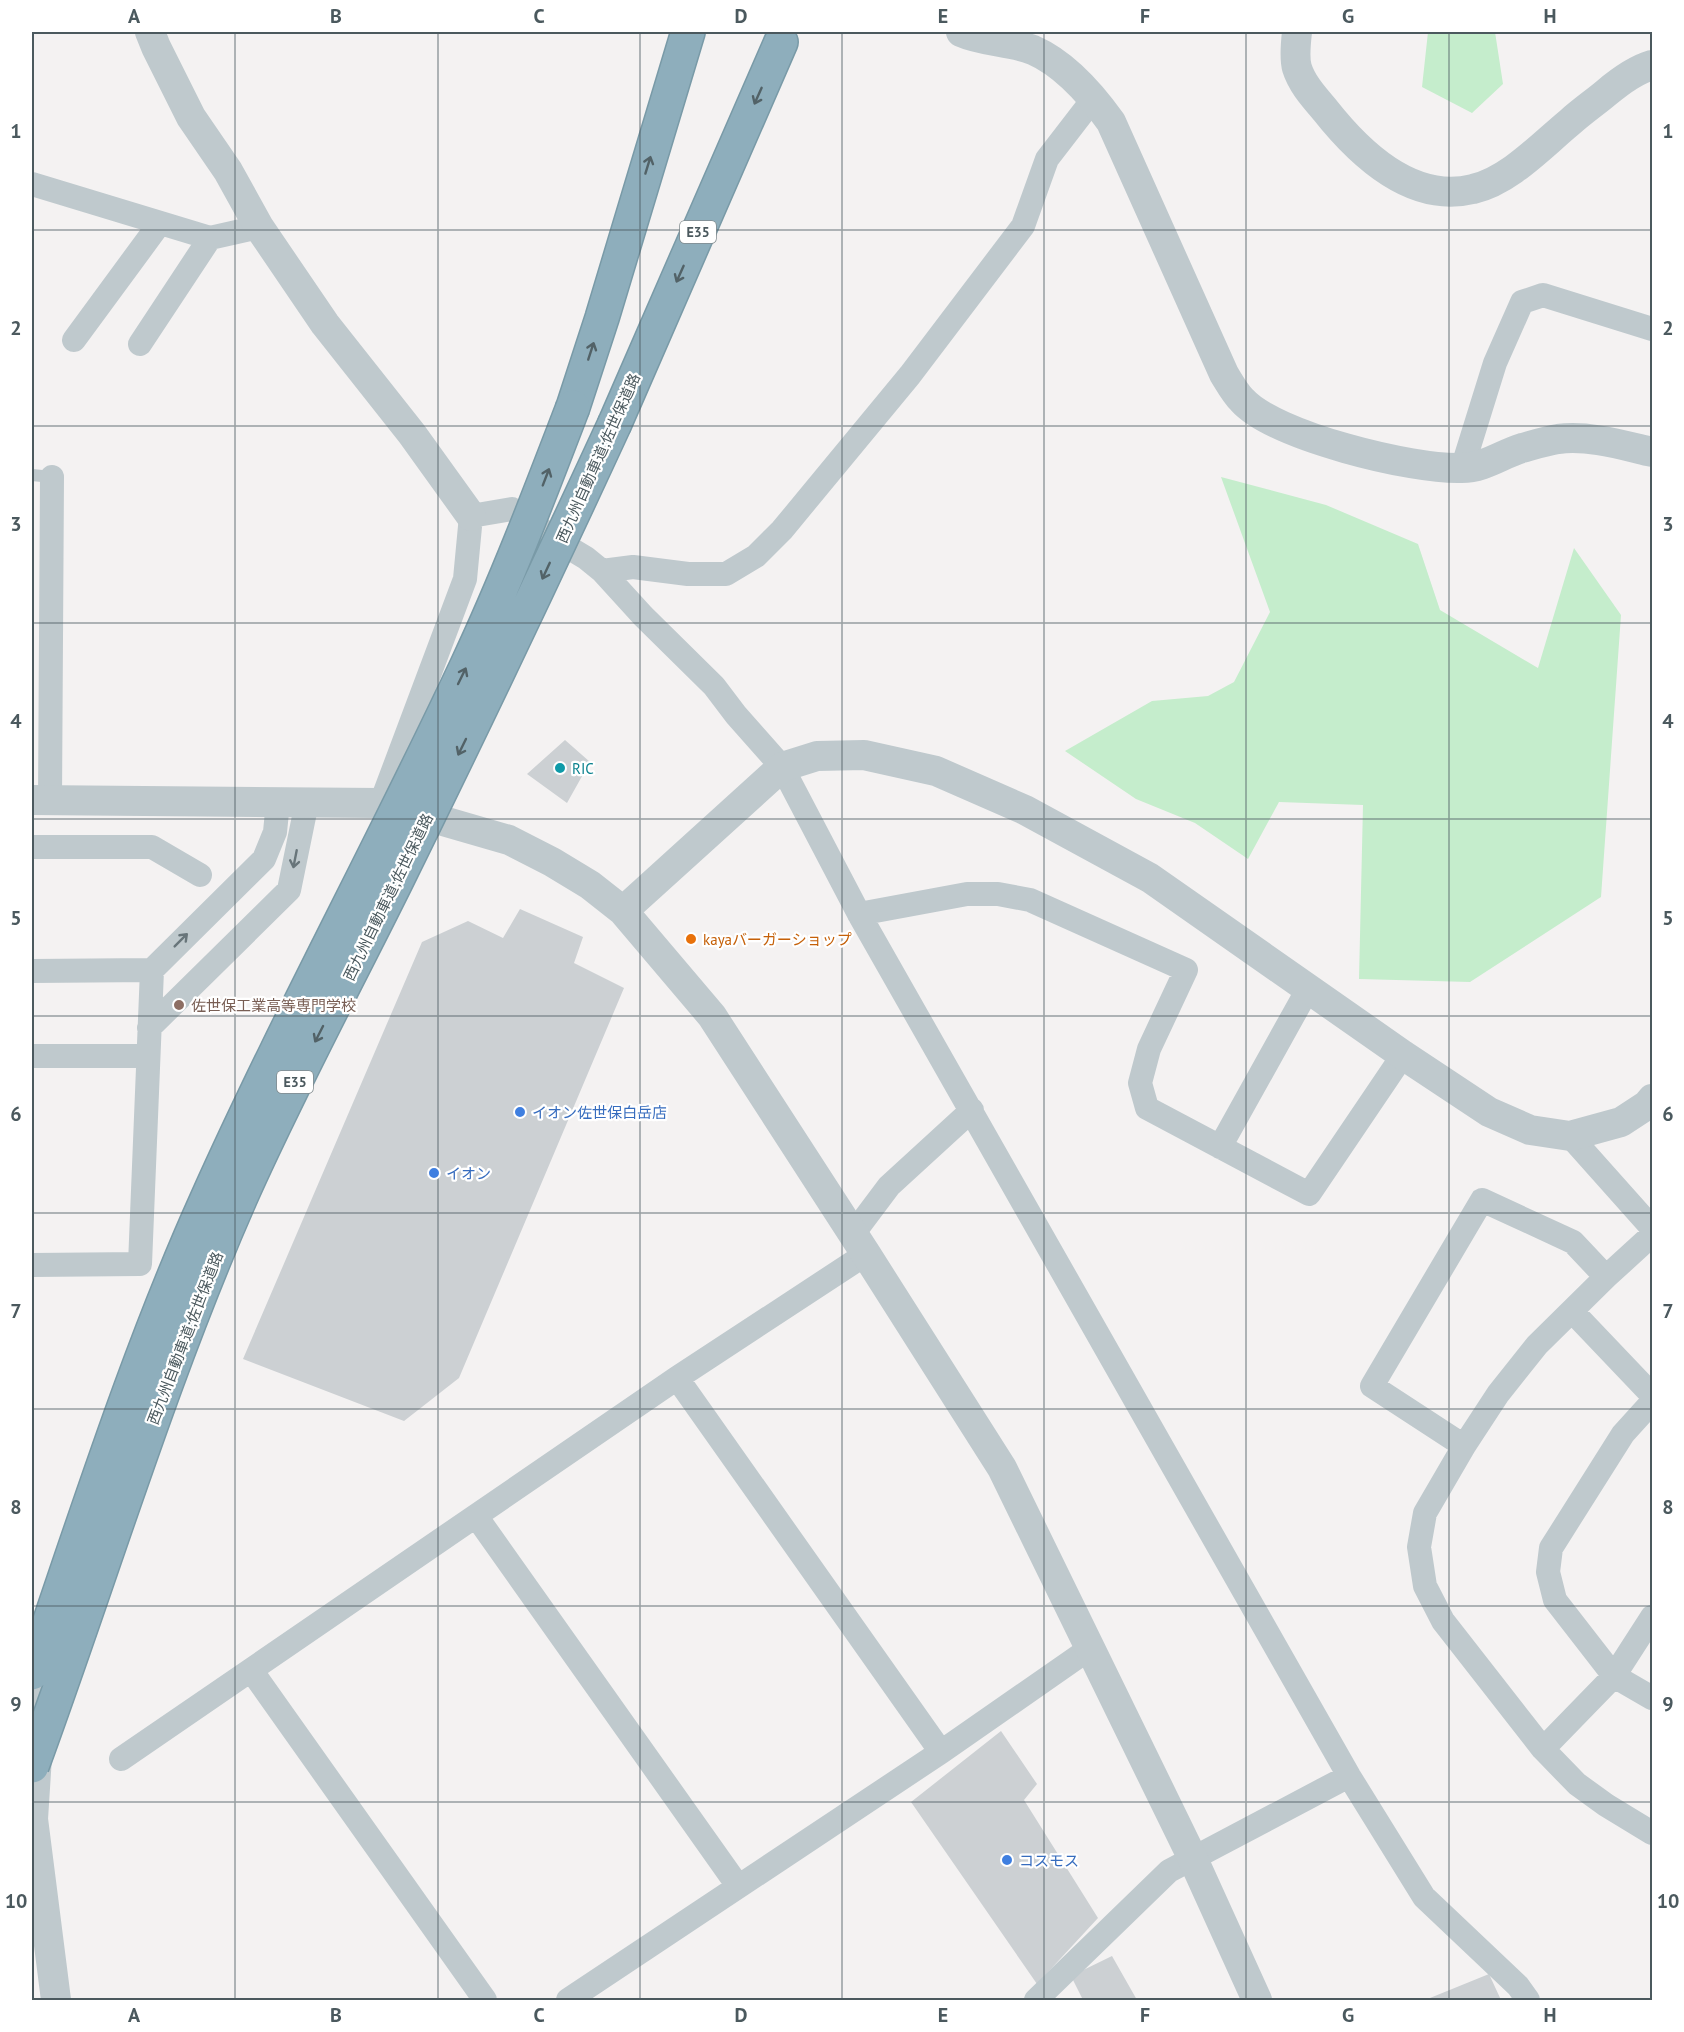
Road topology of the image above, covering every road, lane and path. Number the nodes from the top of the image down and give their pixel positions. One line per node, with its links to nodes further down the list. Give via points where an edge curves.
1 (150, 32): 10 (street, via 191,117 228,171)
2 (688, 32): 54 (highway, 西九州自動車道;佐世保道路 / E35, one-way to 2, bridge, via 159,1314 205,1203 470,660 535,506 602,318)
3 (961, 32): 7 (street, via 1033,50 1064,70)
4 (1298, 32): 6 (street, via 1296,66 1307,88 1365,154 1426,189 1453,192 1475,189 1515,170 1617,84)
5 (781, 42): 60 (highway, 西九州自動車道;佐世保道路 / E35, one-way to 60, bridge, via 615,423 491,687 242,1194 191,1317)
6 (1653, 65)
7 (1094, 98): 16 (street, via 1111,122 1224,374 1242,401 1275,424 1326,443 1417,464); 19 (street, via 1047,159 1023,226 910,375 763,550 726,574 633,567)
8 (32, 184): 9 (street)
9 (160, 223): 11 (street); 13 (street)
10 (259, 227): 11 (street); 18 (street, via 325,324)
11 (210, 238): 14 (street)
12 (1653, 329): 16 (street, via 1544,295 1522,302 1495,363)
13 (74, 340)
14 (140, 344)
15 (1653, 452): 16 (street, via 1602,440 1559,439)
16 (1462, 468)
17 (42, 476): 21 (street)
18 (471, 516): 19 (street, via 512,509); 23 (street, via 465,579)
19 (602, 571): 20 (street, via 714,686)
20 (782, 766): 26 (street); 27 (street); 30 (street, via 818,756 864,755 936,771 1025,810 1150,878)
21 (40, 800): 22 (street)
22 (292, 802): 23 (street); 28 (street, one-way to 22, via 264,859); 31 (street, one-way to 31, via 289,890)
23 (381, 803): 26 (street, via 509,840 590,885); 54 (street)
24 (32, 847): 25 (street, via 152,847)
25 (200, 875)
26 (622, 911): 41 (street, via 712,1016)
27 (859, 914): 36 (street); 38 (street, via 967,894 998,894 1030,900 1186,970 1149,1048 1140,1083 1147,1108)
28 (152, 970): 29 (street); 31 (street)
29 (32, 971)
30 (1308, 989): 32 (street); 38 (street)
31 (149, 1028): 34 (street)
32 (1403, 1055): 37 (street, via 1489,1112 1530,1130); 38 (street, via 1309,1194)
33 (32, 1056): 34 (street)
34 (148, 1056): 42 (street, via 140,1264)
35 (1653, 1099): 37 (street, via 1621,1122)
36 (972, 1110): 41 (street, via 889,1186); 61 (street)
37 (1570, 1136): 39 (street)
38 (1220, 1147)
39 (1653, 1228)
40 (1653, 1235): 43 (street)
41 (859, 1244): 45 (street); 51 (street, via 1002,1468)
42 (32, 1265)
43 (1606, 1277): 44 (street); 48 (street, via 1573,1242 1482,1200 1372,1386)
44 (1572, 1311): 46 (street); 48 (street, via 1537,1345)
45 (677, 1378): 49 (street); 58 (street)
46 (1653, 1395)
47 (1653, 1402): 53 (street, via 1623,1434 1551,1548 1548,1572 1555,1600)
48 (1464, 1446): 57 (street, via 1425,1513 1419,1547 1425,1586 1443,1621)
49 (476, 1516): 52 (street); 64 (street)
50 (1653, 1617): 53 (street)
51 (1089, 1649): 58 (street); 63 (street)
52 (251, 1670): 59 (street); 67 (street)
53 (1614, 1676): 55 (street); 57 (street)
54 (36, 1680): 56 (street); 66 (street, via 33,1819)
55 (1653, 1698)
56 (32, 1716)
57 (1543, 1749): 62 (street, via 1577,1784)
58 (941, 1752): 64 (street)
59 (121, 1759)
60 (32, 1766)
61 (1349, 1776): 63 (street); 70 (street, via 1424,1897 1518,1986)
62 (1653, 1833)
63 (1193, 1859): 68 (street, via 1169,1872); 69 (street)
64 (738, 1886): 65 (street)
65 (572, 2000)
66 (56, 2001)
67 (485, 2001)
68 (1036, 2001)
69 (1257, 2001)
70 (1528, 2001)

